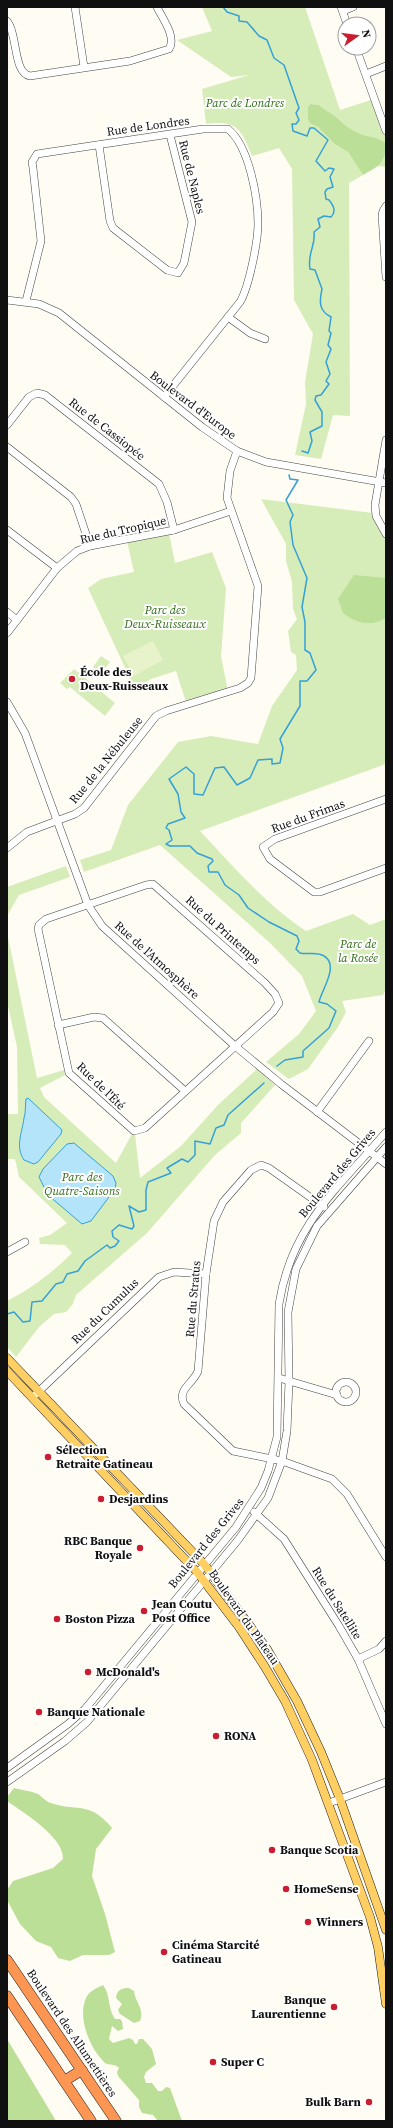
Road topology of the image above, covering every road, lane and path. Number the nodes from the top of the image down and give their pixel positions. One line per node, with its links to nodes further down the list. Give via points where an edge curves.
1 (75, 7): 8 (street)
2 (157, 7): 8 (street, via 171,37 172,44 169,49 130,61)
3 (353, 7): 4 (street)
4 (342, 9)
5 (7, 21): 8 (street, via 13,32 20,70 25,75)
6 (359, 56): 9 (street)
7 (386, 66): 9 (street)
8 (84, 67)
9 (366, 74): 10 (street)
10 (386, 131)
11 (170, 135): 12 (street, Rue de Londres); 12 (street, Rue de Naples, via 192,222 184,264 178,273 167,270 113,228); 18 (street, Rue de Londres, via 203,129 228,129 238,139 248,164 258,216 257,235 243,297)
12 (99, 145): 17 (street, Rue de Londres, via 37,154 32,162 41,241)
13 (386, 206): 14 (street, via 382,216)
14 (386, 267): 15 (street)
15 (386, 277)
16 (7, 300): 17 (street, Boulevard d'Europe)
17 (26, 301): 20 (street, Boulevard d'Europe, via 59,313)
18 (228, 317): 19 (street); 20 (street, Rue de Londres)
19 (265, 340)
20 (164, 397): 24 (street, Boulevard d'Europe)
21 (7, 425): 29 (street, Rue de Cassiopée, via 30,397 37,393 45,395 159,484 167,502)
22 (386, 440): 25 (street)
23 (7, 447): 31 (street, via 71,497 76,504)
24 (237, 451): 25 (street, Boulevard d'Europe, via 266,462); 27 (street, Rue de la Nébuleuse, via 229,477 228,498)
25 (378, 481): 26 (street, Boulevard d'Europe); 30 (street, via 375,510)
26 (386, 483)
27 (231, 511): 29 (street, Rue du Tropique); 38 (street, Rue de la Nébuleuse, via 258,586 251,678 240,688 156,716 84,808)
28 (7, 530): 32 (street)
29 (174, 530): 31 (street, Rue du Tropique)
30 (386, 534)
31 (90, 546): 32 (street, Rue du Tropique, via 77,551)
32 (57, 568): 34 (street, Rue du Tropique)
33 (7, 612): 34 (street)
34 (17, 620): 35 (street, Rue du Tropique)
35 (7, 633)
36 (7, 702): 38 (street, Rue de l'Atmosphère, via 25,733)
37 (386, 799): 40 (street, Rue du Frimas, via 275,839 263,847 270,859 314,892)
38 (57, 821): 39 (street, Rue de la Nébuleuse, via 27,832); 41 (street, Rue de l'Atmosphère)
39 (7, 848)
40 (386, 868)
41 (88, 905): 42 (street, Rue de l'Été, via 46,919 39,924 38,934); 44 (street, Rue de l'Atmosphère, via 102,926 115,939); 44 (street, Rue du Printemps, via 146,884 153,884 265,983 278,998 278,1006)
42 (58, 1024): 45 (street, via 94,1017 103,1018); 45 (street, Rue de l'Été, via 69,1074 134,1131 145,1128)
43 (369, 1041): 46 (street)
44 (235, 1046): 45 (street, Rue de l'Été); 46 (street, Rue de l'Atmosphère)
45 (185, 1090)
46 (317, 1112): 49 (street, Rue de l'Atmosphère)
47 (386, 1132): 49 (street, Boulevard des Grives)
48 (386, 1147): 50 (street, Boulevard des Grives)
49 (370, 1152): 50 (street, Rue de l'Atmosphère); 52 (street, Boulevard des Grives)
50 (377, 1157): 51 (street, Rue de l'Atmosphère); 53 (street, Boulevard des Grives)
51 (386, 1164)
52 (321, 1206): 53 (street); 56 (street, Rue du Stratus, via 269,1168 264,1165 257,1166 223,1202 217,1214 212,1228); 57 (street, Boulevard des Grives, via 293,1251)
53 (328, 1211): 58 (street, Boulevard des Grives, via 310,1237)
54 (26, 1242): 55 (street)
55 (7, 1252)
56 (206, 1274): 63 (street, Rue du Cumulus, via 174,1272 159,1277); 65 (street, Rue du Stratus, via 198,1367 194,1378 182,1392 181,1398 226,1447 233,1451)
57 (284, 1278): 58 (street); 61 (street, Boulevard des Grives, via 278,1314)
58 (293, 1280): 62 (street, Boulevard des Grives, via 288,1323)
59 (7, 1358): 63 (main road, Boulevard du Plateau)
60 (7, 1371): 63 (main road, Boulevard du Plateau)
61 (279, 1378): 62 (street); 65 (street, Boulevard des Grives, via 277,1437)
62 (290, 1382): 64 (street); 66 (street, Boulevard des Grives)
63 (35, 1394): 70 (main road, Boulevard du Plateau); 71 (main road, Boulevard du Plateau)
64 (337, 1395)
65 (272, 1459): 66 (street, Rue du Stratus); 67 (street, Boulevard des Grives, via 261,1488)
66 (282, 1461): 68 (street, Boulevard des Grives, via 272,1489); 69 (street, Rue du Stratus, via 332,1479 340,1485)
67 (249, 1508): 68 (street, Rue du Satellite); 70 (street, Boulevard des Grives)
68 (257, 1515): 72 (street, Boulevard des Grives); 75 (street, Rue du Satellite, via 284,1539)
69 (386, 1556)
70 (204, 1564): 71 (street, Boulevard des Grives); 72 (main road, Boulevard du Plateau)
71 (197, 1572): 73 (main road, Boulevard du Plateau); 77 (street, Boulevard des Grives, via 85,1709)
72 (210, 1572): 73 (street, Boulevard des Grives); 80 (main road, Boulevard du Plateau, via 258,1636 283,1675)
73 (204, 1580): 78 (street, Boulevard des Grives, via 87,1722 59,1746); 81 (main road, Boulevard du Plateau, via 249,1640 275,1682 307,1748)
74 (386, 1641): 75 (street, via 379,1649)
75 (358, 1660): 76 (street, Rue du Satellite)
76 (386, 1724)
77 (7, 1768)
78 (7, 1782)
79 (386, 1782): 80 (street)
80 (340, 1799): 81 (street); 82 (main road, Boulevard du Plateau)
81 (329, 1803): 85 (main road, Boulevard du Plateau, via 374,1928)
82 (386, 1930)
83 (7, 1960): 86 (highway, Boulevard des Allumettières)
84 (7, 1996): 87 (highway)
85 (386, 2004)
86 (82, 2070): 87 (highway); 89 (highway, Boulevard des Allumettières)
87 (64, 2081): 88 (highway)
88 (91, 2121)
89 (116, 2121)

